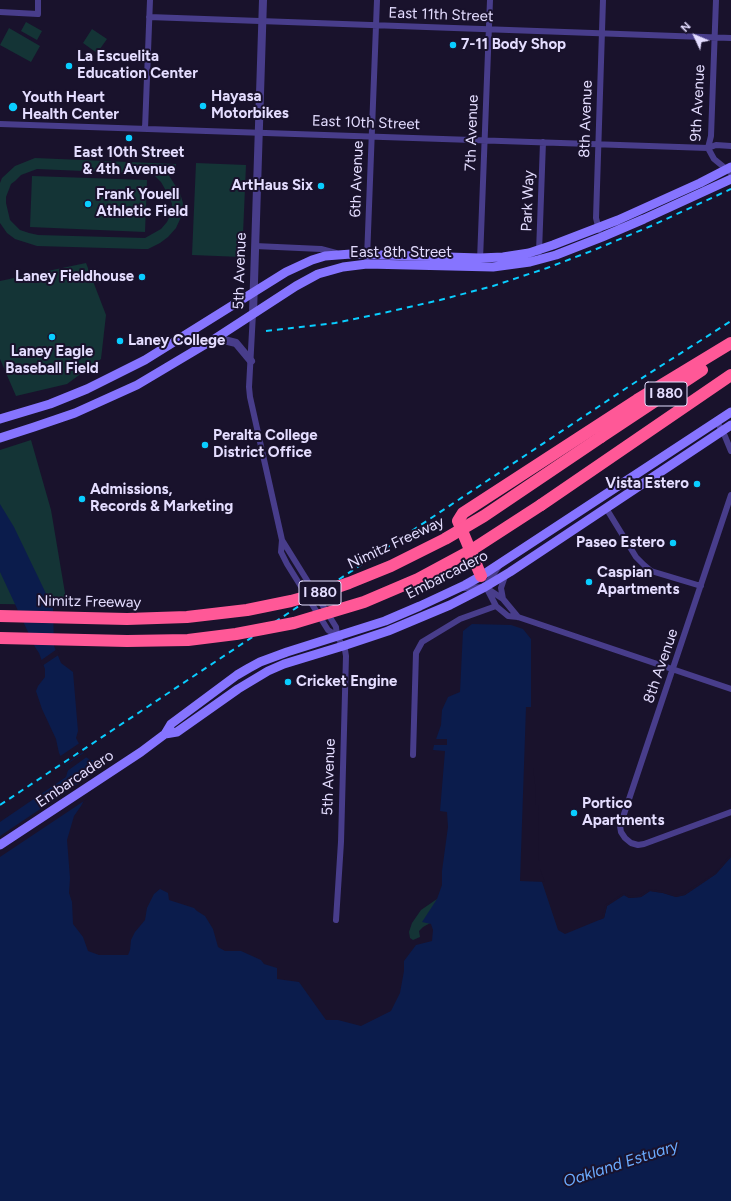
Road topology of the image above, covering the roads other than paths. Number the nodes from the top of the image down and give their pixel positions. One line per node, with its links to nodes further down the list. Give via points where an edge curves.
1 (38, 0): 8 (street, via 38,14)
2 (150, 0): 9 (street)
3 (263, 0): 10 (street, 5th Avenue)
4 (377, 0): 11 (street, 6th Avenue)
5 (490, 0): 12 (street, 7th Avenue)
6 (603, 0): 13 (street, 8th Avenue)
7 (716, 0): 14 (street, 9th Avenue)
8 (0, 12)
9 (149, 17): 10 (street, East 11th Street); 17 (street)
10 (262, 21): 11 (street, East 11th Street); 18 (street, 5th Avenue)
11 (376, 25): 12 (street, East 11th Street); 19 (street, 6th Avenue)
12 (489, 30): 13 (street, East 11th Street); 20 (street, 7th Avenue)
13 (602, 34): 14 (street, East 11th Street); 22 (street, 8th Avenue)
14 (714, 38): 15 (street, East 11th Street); 24 (street, 9th Avenue, via 711,136)
15 (731, 38)
16 (0, 124): 17 (street, East 10th Street)
17 (145, 129): 18 (street, East 10th Street)
18 (259, 133): 19 (street, East 10th Street); 29 (street, 5th Avenue)
19 (372, 136): 20 (street, East 10th Street); 31 (street, 6th Avenue)
20 (484, 140): 21 (street, East 10th Street); 34 (street, 7th Avenue)
21 (543, 142): 22 (street, East 10th Street); 30 (street, Park Way)
22 (598, 144): 24 (street, East 10th Street); 27 (street, 8th Avenue)
23 (731, 146): 24 (street, East 10th Street, via 716,145)
24 (708, 148): 25 (street, 9th Avenue, via 714,159)
25 (729, 170): 27 (main road, East 8th Street)
26 (731, 179): 28 (main road, East 8th Street)
27 (598, 228): 28 (street, 8th Avenue); 30 (main road, East 8th Street)
28 (602, 237): 33 (main road, East 8th Street)
29 (255, 246): 32 (street, East 8th Street, via 322,249); 36 (street, 5th Avenue)
30 (539, 250): 33 (street, Park Way); 34 (main road, East 8th Street)
31 (367, 253): 32 (main road, East 8th Street); 34 (main road, East 8th Street); 35 (street, 6th Avenue)
32 (340, 254): 36 (main road, East 8th Street, via 300,264)
33 (541, 260): 34 (main road, East 8th Street, via 505,266)
34 (480, 262): 35 (main road, East 8th Street)
35 (367, 264): 37 (main road, East 8th Street, via 342,267 318,274)
36 (253, 293): 37 (street, 5th Avenue); 44 (main road, East 8th Street, via 145,360 87,389 50,404)
37 (253, 313): 38 (main road, East 8th Street); 41 (street, 5th Avenue)
38 (216, 338): 41 (street, via 236,343); 48 (main road, East 8th Street, via 137,385 102,402)
39 (731, 343): 54 (highway, via 637,400 463,513 458,521)
40 (731, 350): 58 (highway, Nimitz Freeway / I 880, bridge, via 484,516 391,566 349,583 291,601 246,610 187,617 127,619)
41 (250, 361): 60 (street, 5th Avenue, via 250,397 282,540 336,627)
42 (731, 375): 61 (highway, I 880, bridge, via 490,539 444,565 385,593 350,606 308,620 188,640)
43 (731, 412): 45 (main road, Embarcadero)
44 (0, 419)
45 (717, 422): 47 (street); 54 (main road, Embarcadero, via 501,563)
46 (731, 425): 47 (main road, Embarcadero)
47 (723, 431): 49 (street); 51 (main road, Embarcadero)
48 (0, 438)
49 (731, 451)
50 (731, 495): 52 (street, 8th Avenue)
51 (606, 508): 53 (main road, Embarcadero); 55 (street, via 636,557 651,571)
52 (729, 510): 55 (street, 8th Avenue)
53 (505, 576): 54 (main road, Embarcadero); 56 (street, via 501,588)
54 (483, 581): 56 (street); 57 (street); 60 (main road, Embarcadero, via 458,588 398,616); 62 (main road, Embarcadero, via 450,605)
55 (701, 586): 63 (street, 8th Avenue)
56 (503, 599): 59 (street)
57 (496, 606): 59 (street, via 508,616); 66 (street, via 460,619 422,642 416,653)
58 (0, 616)
59 (518, 617): 63 (street)
60 (337, 636): 62 (street, 5th Avenue); 65 (main road, Embarcadero, via 260,662 237,675 171,724)
61 (0, 638)
62 (343, 646): 65 (main road, Embarcadero, via 268,671 178,732); 69 (street, 5th Avenue, via 346,656 341,842)
63 (673, 670): 64 (street); 67 (street, 8th Avenue, via 620,826 621,832 630,843 644,844)
64 (731, 689)
65 (165, 734): 68 (main road, Embarcadero)
66 (413, 755)
67 (731, 812)
68 (0, 846)
69 (336, 920)

